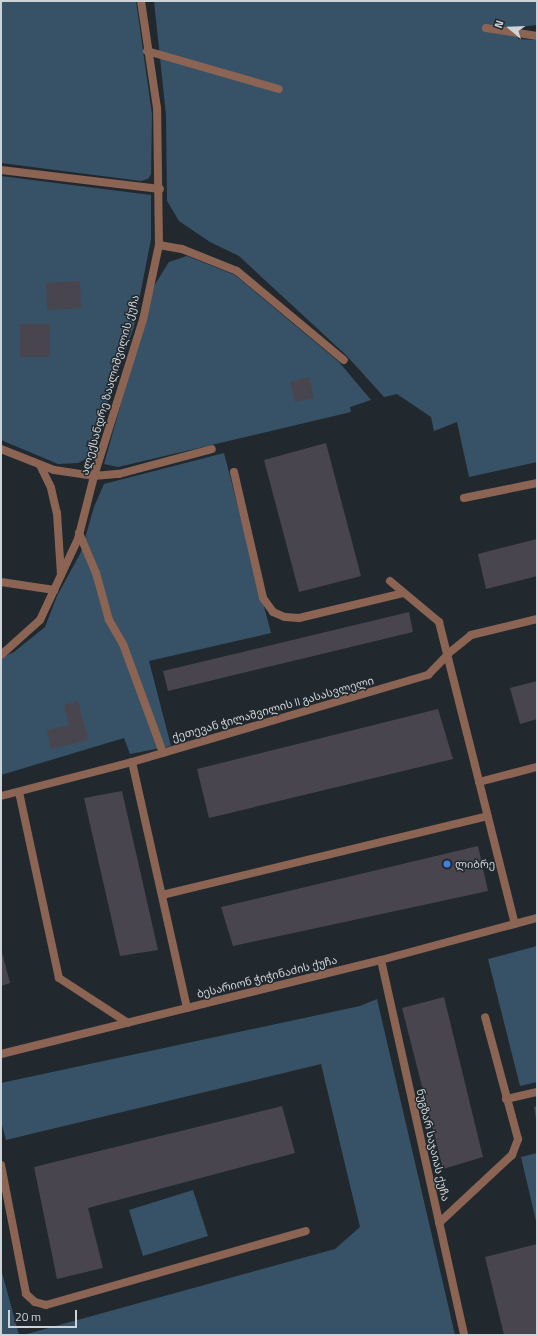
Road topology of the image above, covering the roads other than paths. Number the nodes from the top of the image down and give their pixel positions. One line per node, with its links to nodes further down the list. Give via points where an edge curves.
1 (141, 1): 4 (street, ალექსანდრე ზაალიშვილის ქუჩა)
2 (486, 28): 3 (street)
3 (537, 36)
4 (147, 51): 5 (street); 7 (street, ალექსანდრე ზაალიშვილის ქუჩა, via 157,108)
5 (279, 89)
6 (1, 170): 7 (street)
7 (160, 189): 8 (street, ალექსანდრე ზაალიშვილის ქუჩა)
8 (159, 245): 9 (street, via 182,249 237,271); 14 (street, ალექსანდრე ზაალიშვილის ქუჩა, via 143,320)
9 (344, 360)
10 (1, 448): 12 (street)
11 (212, 449): 14 (street, via 119,474)
12 (40, 465): 14 (street, via 54,470); 18 (street, via 51,488 57,513)
13 (234, 472): 22 (street, via 263,598 273,612 285,617 299,618)
14 (94, 476): 17 (street, ალექსანდრე ზაალიშვილის ქუჩა)
15 (537, 483): 16 (street)
16 (464, 498)
17 (79, 533): 18 (street, ალექსანდრე ზაალიშვილის ქუჩა); 26 (street, via 96,573 109,620 123,644)
18 (61, 575): 21 (street, ალექსანდრე ზაალიშვილის ქუჩა)
19 (390, 581): 22 (street)
20 (1, 582): 21 (street)
21 (54, 590): 25 (street, ალექსანდრე ზაალიშვილის ქუჩა, via 40,620)
22 (403, 593): 24 (street, via 439,622)
23 (537, 619): 24 (street, ქეთევან ჭილაშვილის II გასასვლელი, via 471,635)
24 (449, 653): 26 (street, ქეთევან ჭილაშვილის II გასასვლელი, via 428,676); 29 (street)
25 (1, 655)
26 (163, 753): 27 (street, ქეთევან ჭილაშვილის II გასასვლელი)
27 (132, 762): 30 (street, ქეთევან ჭილაშვილის II გასასვლელი); 33 (street)
28 (537, 767): 29 (street)
29 (480, 782): 32 (street)
30 (18, 792): 31 (street, ქეთევან ჭილაშვილის II გასასვლელი); 39 (street, via 59,978)
31 (1, 796)
32 (488, 816): 33 (street); 35 (street)
33 (162, 895): 37 (street)
34 (537, 918): 35 (street, ბესარიონ ჭიჭინაძის ქუჩა)
35 (515, 924): 36 (street, ბესარიონ ჭიჭინაძის ქუჩა)
36 (381, 960): 37 (street, ბესარიონ ჭიჭინაძის ქუჩა); 44 (street, ნუგზარ საჯაიას ქუჩა)
37 (187, 1008): 39 (street, ბესარიონ ჭიჭინაძის ქუჩა)
38 (485, 1017): 42 (street)
39 (128, 1023): 40 (street, ბესარიონ ჭიჭინაძის ქუჩა)
40 (1, 1054)
41 (537, 1092): 42 (street)
42 (506, 1099): 44 (street, via 518,1139 512,1155)
43 (1, 1165): 45 (street, via 26,1294 35,1302 46,1305)
44 (439, 1223): 46 (street, ნუგზარ საჯაიას ქუჩა)
45 (306, 1231)
46 (464, 1335)

